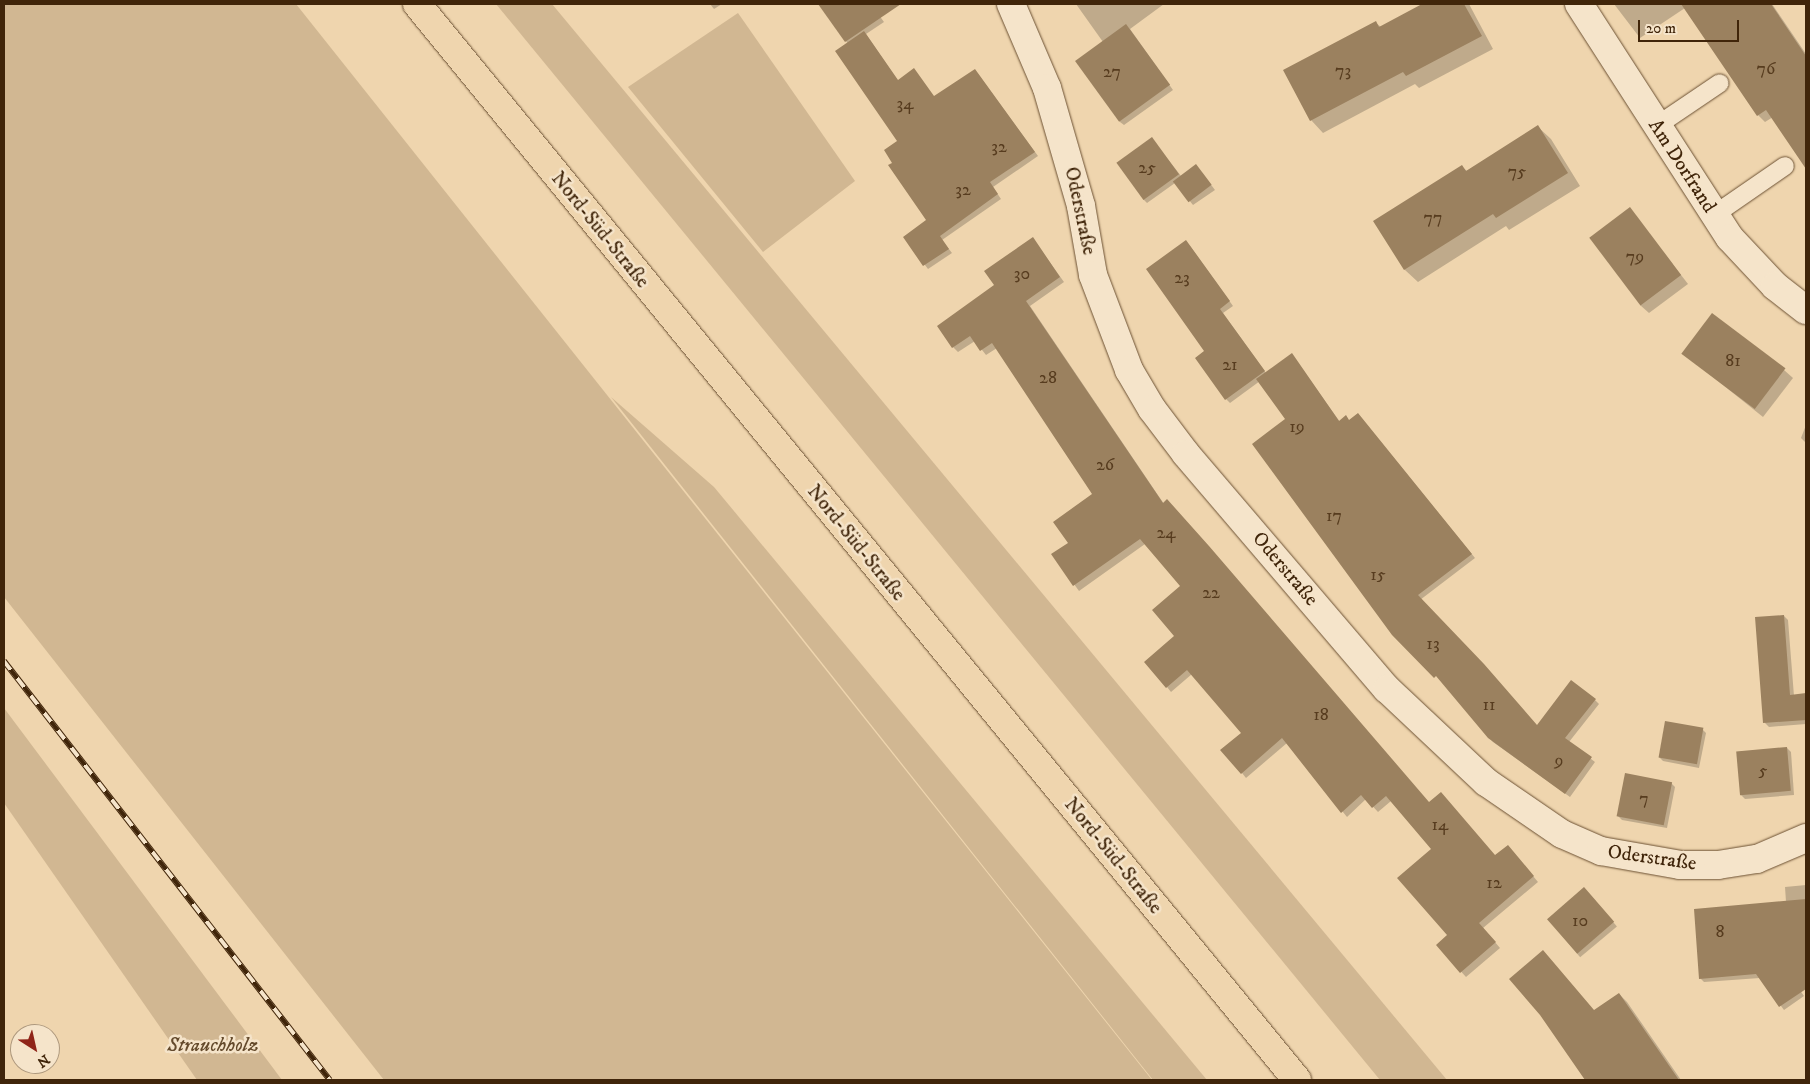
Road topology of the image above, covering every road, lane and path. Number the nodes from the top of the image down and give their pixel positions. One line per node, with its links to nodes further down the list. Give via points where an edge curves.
1 (417, 4): 10 (main road, Nord-Süd-Straße)
2 (1011, 4): 9 (street, Oderstraße, via 1047,88 1081,206 1094,275 1129,370 1152,409 1186,454 1387,689 1486,782 1562,834 1601,852 1680,865 1718,865 1757,859)
3 (1579, 4): 5 (street, Am Dorfrand)
4 (1720, 83): 5 (lane)
5 (1655, 127): 7 (street, Am Dorfrand)
6 (1785, 166): 7 (lane)
7 (1714, 215): 8 (street, Am Dorfrand, via 1730,238 1775,286)
8 (1806, 310)
9 (1806, 838)
10 (1297, 1080)

